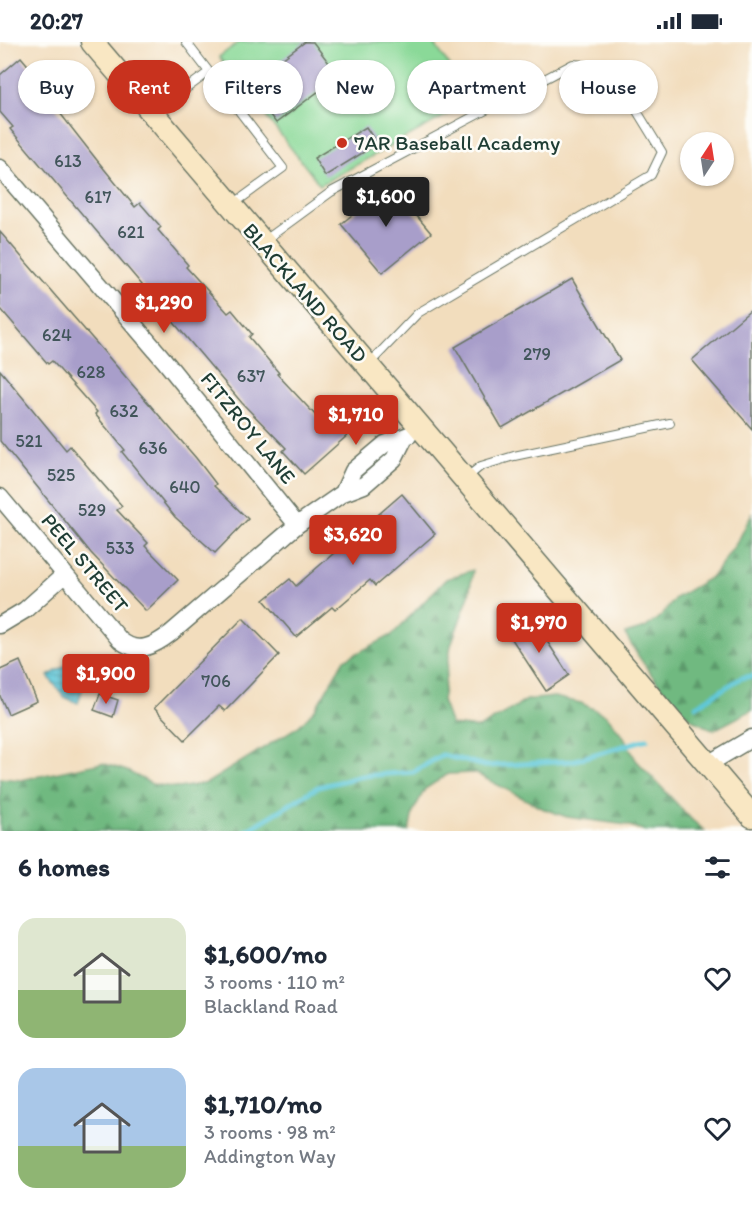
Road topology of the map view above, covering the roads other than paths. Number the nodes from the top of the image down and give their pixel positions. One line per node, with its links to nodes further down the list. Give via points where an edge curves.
1 (92, 42): 3 (street, BLACKLAND ROAD)
2 (186, 42): 4 (lane)
3 (107, 60)
4 (203, 64)
5 (151, 114): 8 (street, BLACKLAND ROAD)
6 (241, 114): 8 (lane, via 283,168)
7 (0, 168): 15 (street, FITZROY LANE, via 164,360)
8 (230, 206): 9 (street, BLACKLAND ROAD)
9 (262, 243): 10 (street, BLACKLAND ROAD); 10 (lane, via 331,192 573,64 610,67 662,152 651,175 418,314)
10 (368, 365): 12 (street, BLACKLAND ROAD)
11 (670, 423): 13 (lane, via 514,456 481,466)
12 (412, 432): 13 (street, BLACKLAND ROAD); 15 (street, via 394,459 364,485 343,493)
13 (466, 478): 19 (street, BLACKLAND ROAD)
14 (0, 497): 16 (street, PEEL STREET)
15 (297, 525): 16 (street, PEEL STREET, via 171,633 142,649 120,640)
16 (64, 575): 17 (street, via 25,610)
17 (0, 625)
18 (752, 738): 19 (street)
19 (708, 764): 20 (street, BLACKLAND ROAD)
20 (752, 816)

